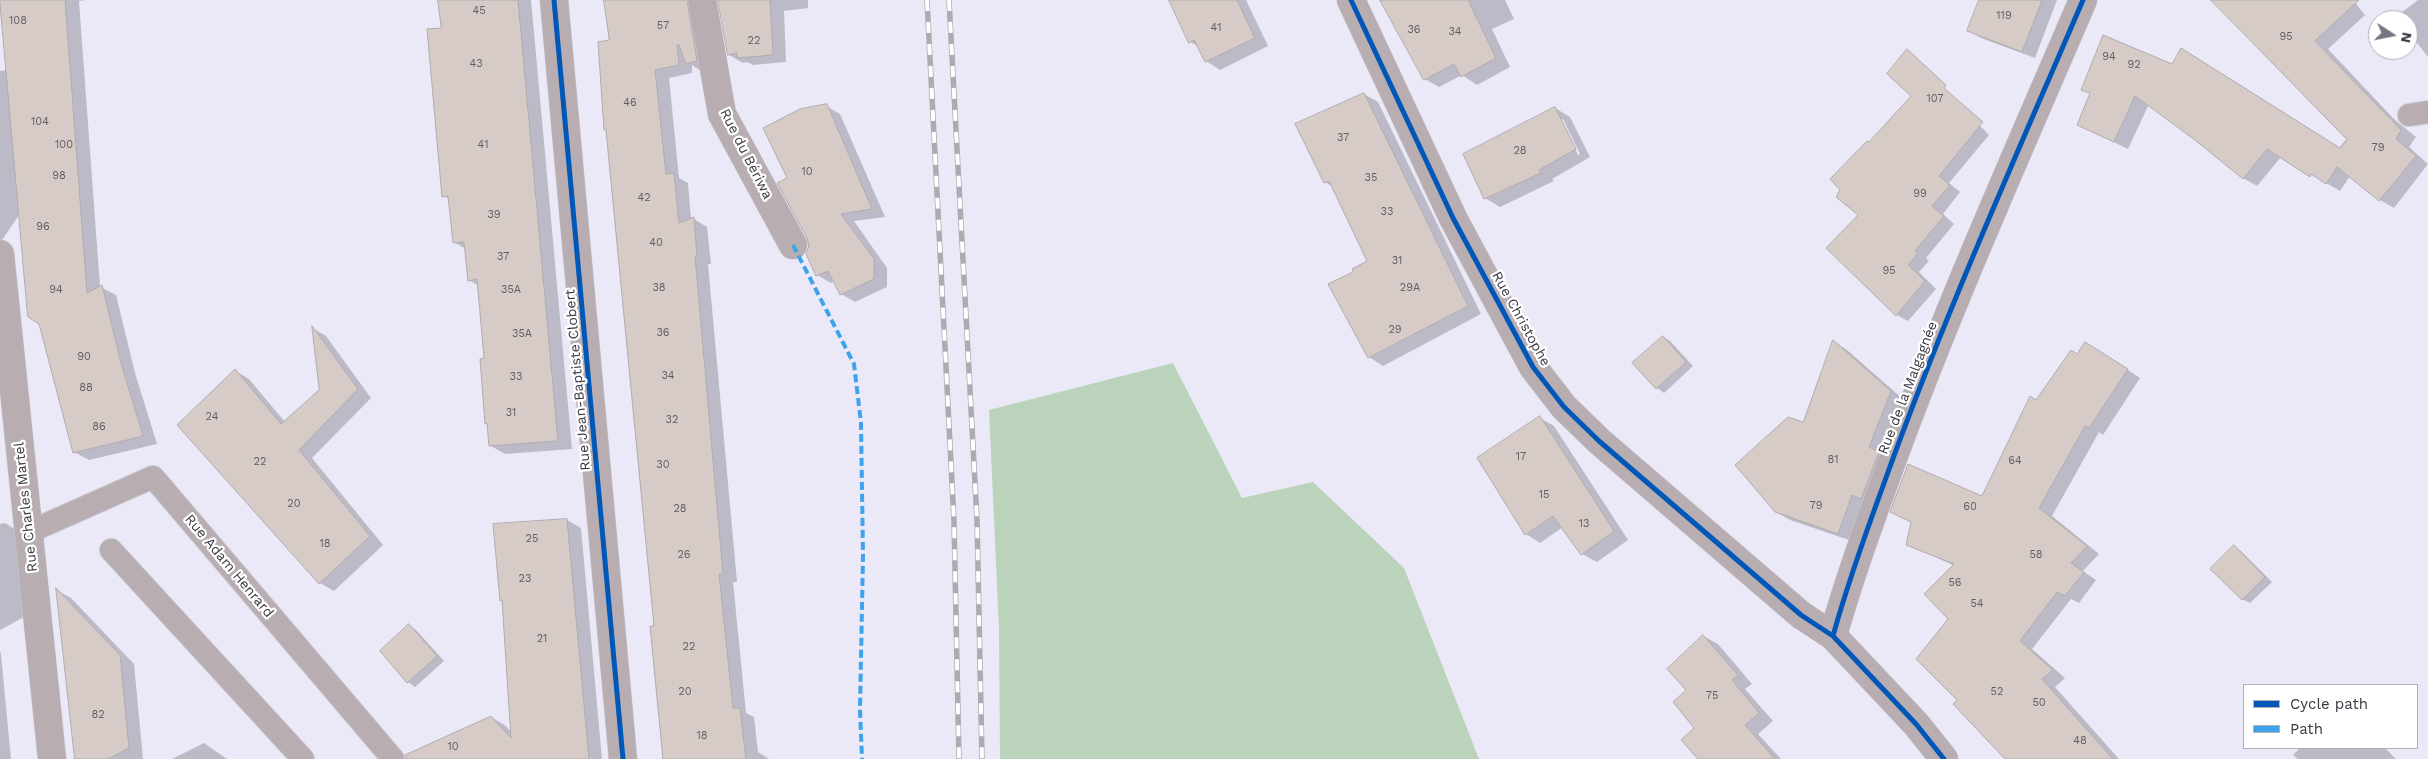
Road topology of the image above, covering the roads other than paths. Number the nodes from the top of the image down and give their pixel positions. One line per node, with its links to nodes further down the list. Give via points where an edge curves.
1 (554, 0): 14 (street, Rue Jean-Baptiste Clobert)
2 (702, 0): 5 (street, Rue du Bériwa, via 722,114)
3 (1351, 0): 10 (street, Rue Christophe, via 1453,218 1533,367 1564,407 1599,440 1801,614)
4 (2083, 0): 10 (street, Rue de la Malgagnée, via 1958,290 1900,438 1846,588)
5 (793, 245)
6 (0, 254): 7 (street, Rue Charles Martel)
7 (6, 383): 8 (street, Rue Charles Martel)
8 (29, 532): 11 (street, Rue Charles Martel); 13 (lane, Rue Adam Henrard, via 153,477)
9 (112, 550): 12 (lane)
10 (1833, 636): 15 (street, via 1916,724)
11 (52, 759)
12 (303, 759)
13 (394, 759)
14 (623, 759)
15 (1944, 759)

